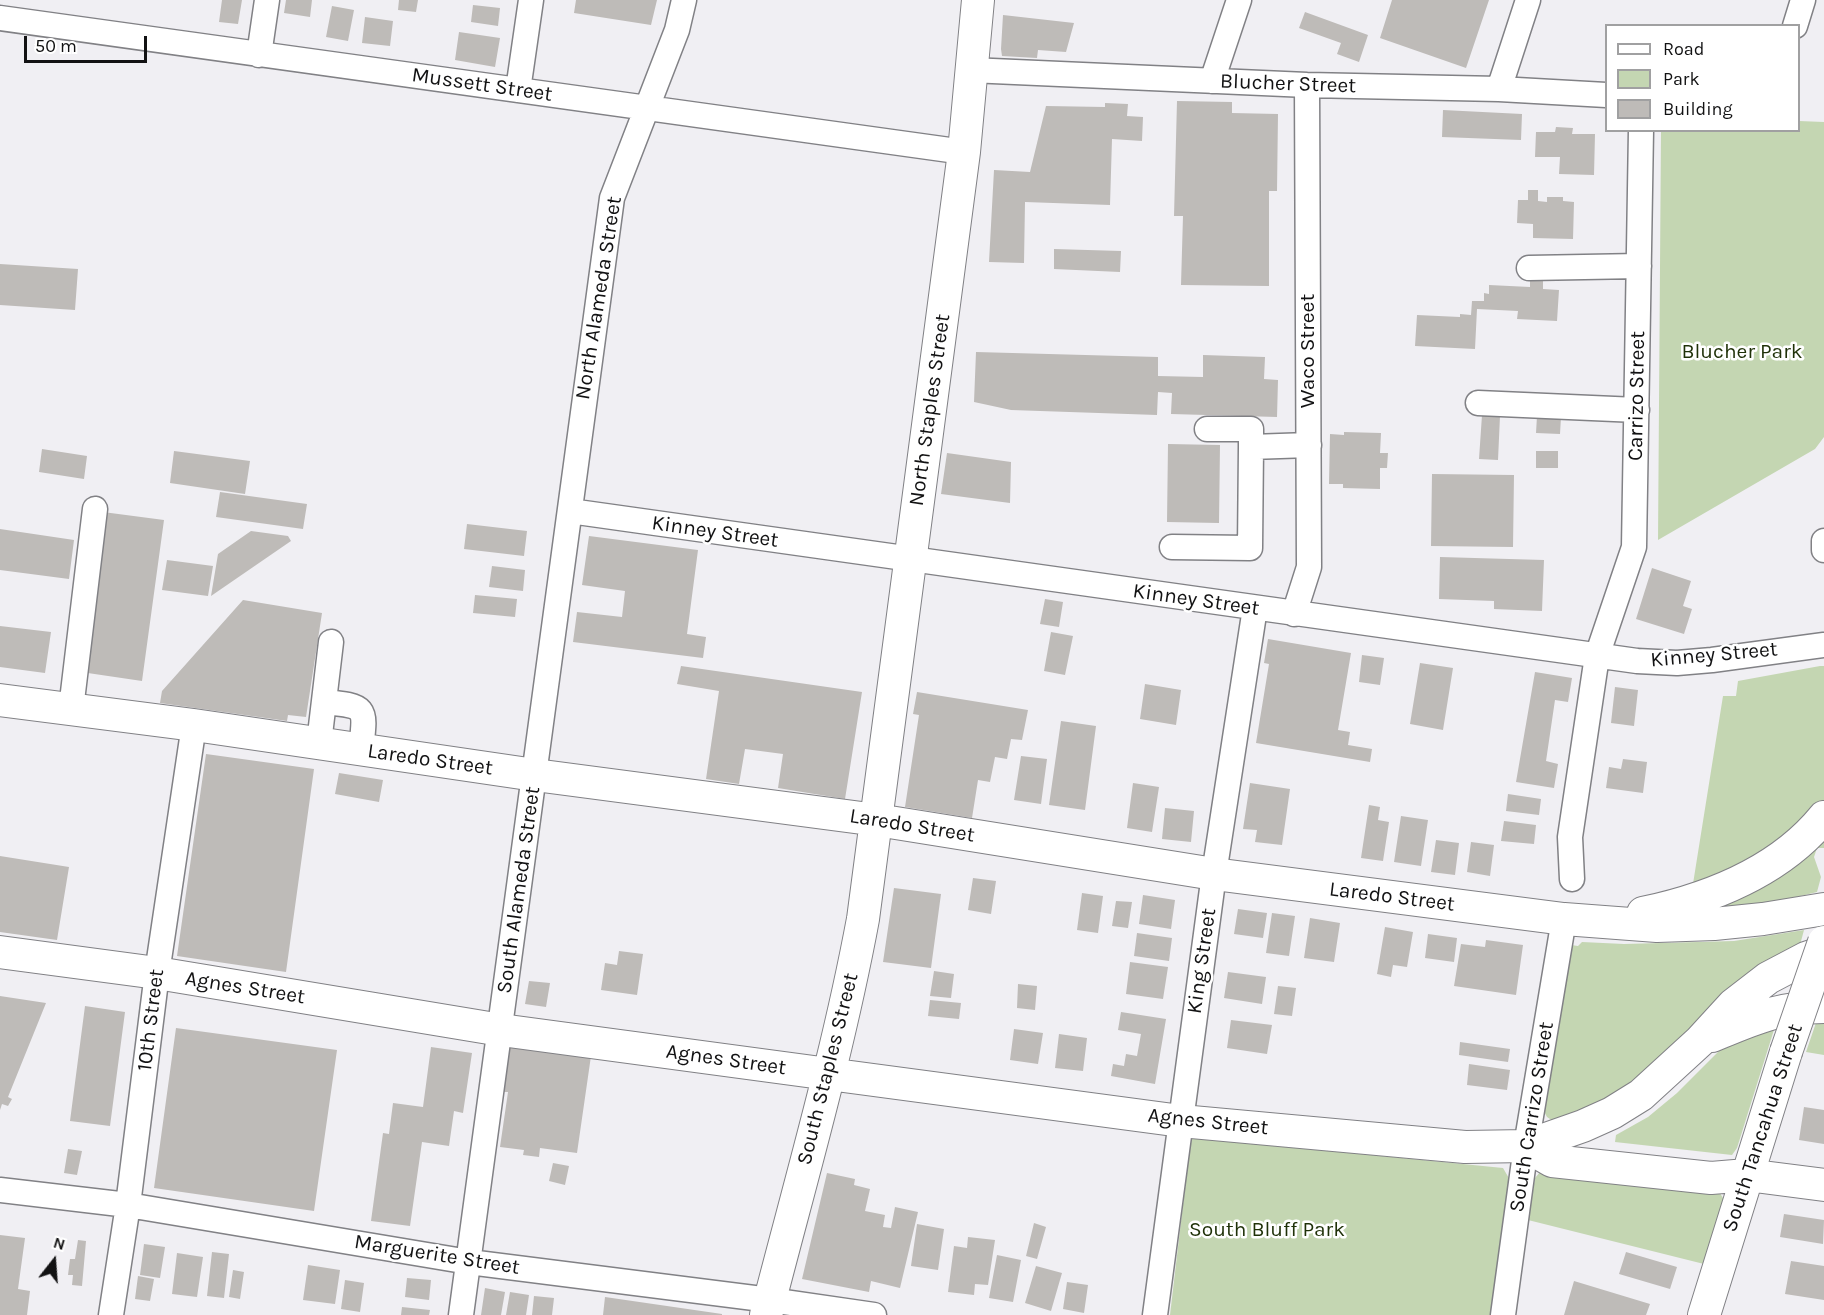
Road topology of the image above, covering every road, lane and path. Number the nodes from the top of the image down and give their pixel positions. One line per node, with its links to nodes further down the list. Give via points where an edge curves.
1 (267, 0): 10 (street)
2 (531, 0): 15 (street)
3 (684, 0): 17 (street, North Alameda Street, via 677,30)
4 (978, 0): 11 (main road, North Staples Street)
5 (1239, 0): 12 (street)
6 (1528, 0): 14 (street)
7 (1803, 0): 9 (street)
8 (0, 18): 10 (street, Mussett Street)
9 (1796, 24)
10 (259, 55): 15 (street, Mussett Street)
11 (970, 70): 12 (street, Blucher Street); 19 (main road, North Staples Street)
12 (1212, 81): 13 (street, Blucher Street)
13 (1307, 85): 14 (street, Blucher Street); 25 (street, Waco Street)
14 (1499, 89): 16 (street, Blucher Street)
15 (518, 90): 17 (street, Mussett Street)
16 (1605, 95)
17 (647, 107): 19 (street, Mussett Street); 27 (street, North Alameda Street, via 612,198)
18 (1641, 132): 20 (street, Carrizo Street)
19 (964, 152): 33 (main road, North Staples Street)
20 (1639, 266): 21 (street); 23 (street, Carrizo Street)
21 (1529, 268)
22 (1478, 403): 23 (street)
23 (1636, 410): 38 (street, Carrizo Street, via 1634,547)
24 (1207, 429): 26 (street, via 1251,429)
25 (1309, 445): 26 (street); 35 (street, Waco Street, via 1309,567)
26 (1251, 447): 31 (street, via 1250,548)
27 (574, 464): 29 (street, South Alameda Street)
28 (95, 509): 41 (street)
29 (570, 511): 33 (street, Kinney Street); 45 (street, South Alameda Street)
30 (1824, 541): 32 (street)
31 (1173, 547)
32 (1824, 550)
33 (910, 559): 34 (street, Kinney Street); 47 (main road, North Staples Street)
34 (1255, 608): 35 (street, Kinney Street); 48 (street, King Street)
35 (1294, 614): 38 (street, Kinney Street)
36 (331, 642): 40 (street)
37 (1824, 645): 38 (street, Kinney Street, via 1677,663)
38 (1597, 656): 49 (street, via 1570,837)
39 (0, 700): 41 (main road, Laredo Street)
40 (324, 702): 43 (street); 44 (street, via 360,709 364,716)
41 (71, 709): 42 (main road, Laredo Street)
42 (194, 725): 43 (main road, Laredo Street); 56 (street, 10th Street)
43 (320, 743): 44 (main road, Laredo Street)
44 (361, 749): 45 (main road, Laredo Street)
45 (535, 775): 47 (main road, Laredo Street); 58 (street, South Alameda Street)
46 (1824, 817): 52 (main road, via 1790,849 1726,888 1697,899)
47 (877, 820): 48 (main road, Laredo Street); 60 (main road, South Staples Street, via 852,979)
48 (1214, 874): 51 (main road, Laredo Street); 61 (street, King Street)
49 (1572, 879)
50 (1824, 909): 52 (main road, Laredo Street, via 1714,924 1657,926)
51 (1564, 919): 52 (main road, Laredo Street); 62 (street, South Carrizo Street)
52 (1601, 922)
53 (1824, 942): 63 (main road, South Tancahua Street, bridge)
54 (0, 952): 56 (main road, Agnes Street)
55 (1824, 952): 59 (main road, via 1768,978 1733,1005)
56 (157, 973): 58 (main road, Agnes Street); 66 (street, 10th Street)
57 (1824, 1007): 59 (main road, via 1764,1014)
58 (501, 1030): 60 (main road, Agnes Street); 67 (street, South Alameda Street)
59 (1700, 1041): 62 (main road, via 1641,1095 1612,1113)
60 (830, 1074): 61 (main road, Agnes Street); 68 (main road, South Staples Street)
61 (1180, 1120): 62 (main road, Agnes Street, via 1465,1147); 72 (street, King Street)
62 (1526, 1146): 63 (main road, via 1552,1161 1711,1178); 73 (street, South Carrizo Street)
63 (1747, 1174): 64 (main road); 74 (main road, South Tancahua Street)
64 (1824, 1185)
65 (0, 1190): 66 (street, Marguerite Street)
66 (128, 1205): 67 (street, Marguerite Street); 69 (street, 10th Street)
67 (469, 1262): 68 (street, Marguerite Street); 70 (street, South Alameda Street)
68 (768, 1307): 71 (street, Marguerite Street)
69 (111, 1315)
70 (461, 1315)
71 (874, 1315)
72 (1155, 1315)
73 (1503, 1315)
74 (1704, 1315)

